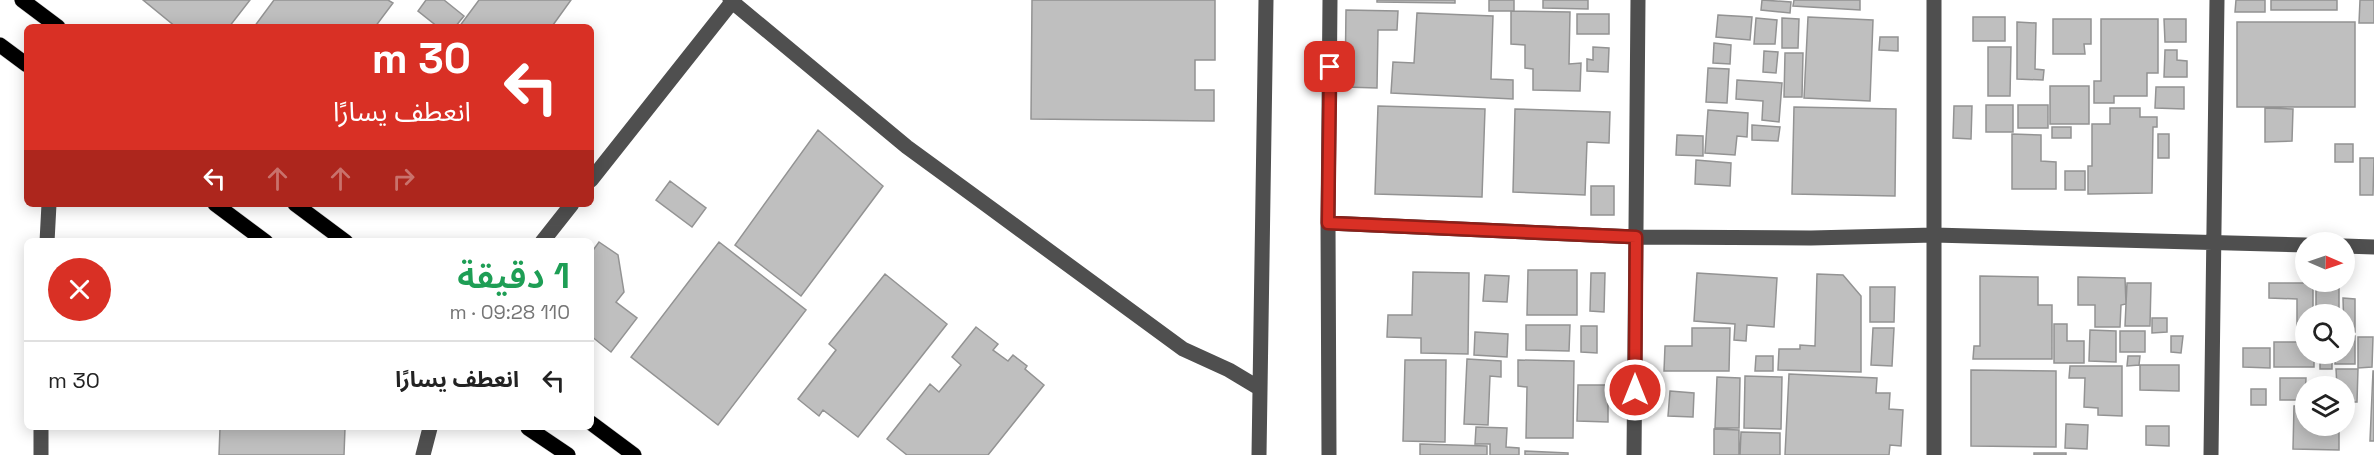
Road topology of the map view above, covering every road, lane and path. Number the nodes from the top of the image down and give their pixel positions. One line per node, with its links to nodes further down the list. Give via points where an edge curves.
1 (22, 0): 8 (main road)
2 (1266, 0): 27 (street)
3 (1330, 0): 16 (street)
4 (1638, 0): 18 (street)
5 (1934, 0): 17 (street)
6 (2217, 0): 23 (street)
7 (731, 1): 11 (street); 27 (street, via 907,147 971,194 1184,349)
8 (54, 24)
9 (0, 45): 10 (main road)
10 (24, 63)
11 (594, 176)
12 (49, 207): 19 (street)
13 (219, 207): 20 (main road)
14 (299, 207): 21 (main road)
15 (570, 207): 22 (street)
16 (1328, 223): 18 (street); 37 (street)
17 (1934, 235): 18 (street); 23 (street); 39 (street)
18 (1636, 237): 38 (street)
19 (47, 238)
20 (261, 238)
21 (341, 238)
22 (545, 238)
23 (2213, 241): 24 (street); 40 (street)
24 (2295, 245)
25 (2355, 247): 26 (street)
26 (2374, 248)
27 (1259, 388): 36 (street)
28 (594, 425): 35 (main road)
29 (41, 430): 32 (street)
30 (429, 430): 33 (street)
31 (531, 430): 34 (main road)
32 (41, 455)
33 (423, 455)
34 (568, 455)
35 (634, 455)
36 (1258, 455)
37 (1329, 455)
38 (1634, 455)
39 (1934, 455)
40 (2211, 455)

